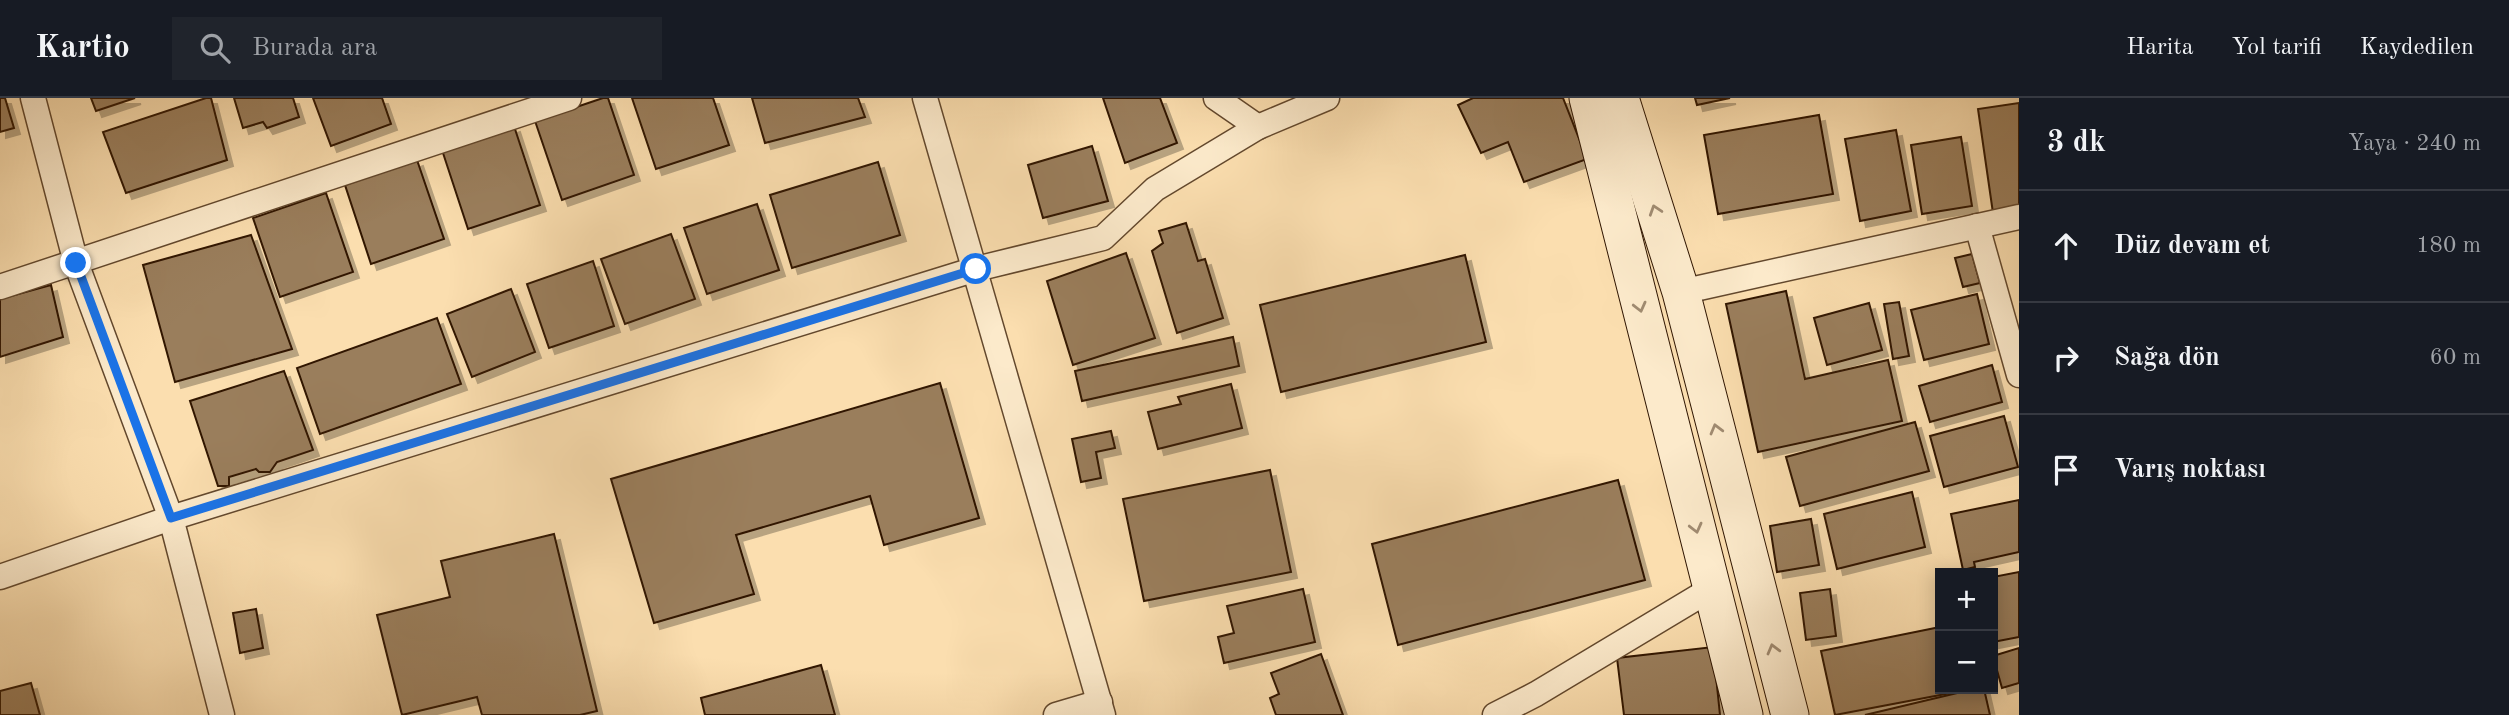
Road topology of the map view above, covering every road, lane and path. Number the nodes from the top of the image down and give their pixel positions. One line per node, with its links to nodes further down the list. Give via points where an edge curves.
1 (33, 98): 11 (street)
2 (569, 98): 11 (street)
3 (925, 98): 12 (street)
4 (1216, 98): 8 (street)
5 (1327, 98): 8 (street)
6 (1588, 98): 18 (street, one-way to 18)
7 (1620, 98): 14 (street, one-way to 7)
8 (1258, 127): 12 (street, via 1155,189 1103,238)
9 (2019, 217): 10 (street)
10 (1978, 226): 14 (street); 15 (street)
11 (76, 263): 13 (street); 16 (street)
12 (976, 269): 16 (street); 19 (street)
13 (0, 286)
14 (1681, 292): 24 (street, one-way to 14)
15 (2019, 375)
16 (171, 518): 17 (street); 20 (street)
17 (0, 578)
18 (1711, 589): 22 (street); 23 (street)
19 (1101, 709): 21 (street)
20 (222, 715)
21 (1056, 715)
22 (1495, 715)
23 (1744, 715)
24 (1790, 715)

